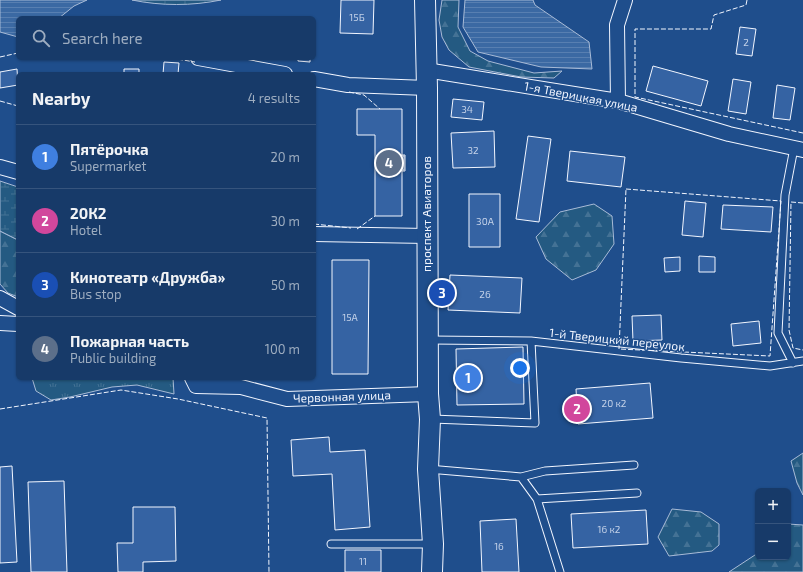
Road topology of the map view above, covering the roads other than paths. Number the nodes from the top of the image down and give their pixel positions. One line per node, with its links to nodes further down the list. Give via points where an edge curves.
1 (425, 0): 6 (street, проспект Авиаторов)
2 (625, 0): 7 (street, via 617,25)
3 (209, 60): 4 (street)
4 (274, 72)
5 (316, 79): 6 (street, 1-я Тверицкая улица, via 348,86)
6 (427, 79): 7 (street, 1-я Тверицкая улица); 12 (street, проспект Авиаторов)
7 (618, 101): 8 (street, 1-я Тверицкая улица, via 729,134)
8 (798, 149): 20 (lane, via 785,195 778,333)
9 (0, 167): 10 (street)
10 (16, 171)
11 (316, 234): 12 (street)
12 (427, 236): 17 (street, проспект Авиаторов)
13 (0, 298): 14 (street)
14 (16, 307)
15 (0, 323): 16 (street)
16 (16, 324)
17 (427, 340): 18 (lane, 1-й Тверицкий переулок); 22 (street, проспект Авиаторов)
18 (531, 341): 20 (lane, 1-й Тверицкий переулок, via 770,366); 23 (lane, via 535,423)
19 (803, 361): 20 (lane, 1-й Тверицкий переулок)
20 (793, 363)
21 (193, 380): 22 (street, Червонная улица, via 196,386 241,387 287,399)
22 (428, 394): 23 (street, проспект Авиаторов)
23 (430, 419): 25 (street, проспект Авиаторов)
24 (634, 466): 26 (lane, via 545,471)
25 (428, 469): 26 (lane); 30 (street, проспект Авиаторов)
26 (521, 477): 28 (lane)
27 (637, 493): 28 (lane)
28 (537, 499): 32 (lane)
29 (331, 544): 30 (lane)
30 (433, 544): 31 (street, проспект Авиаторов)
31 (432, 572)
32 (560, 572)

